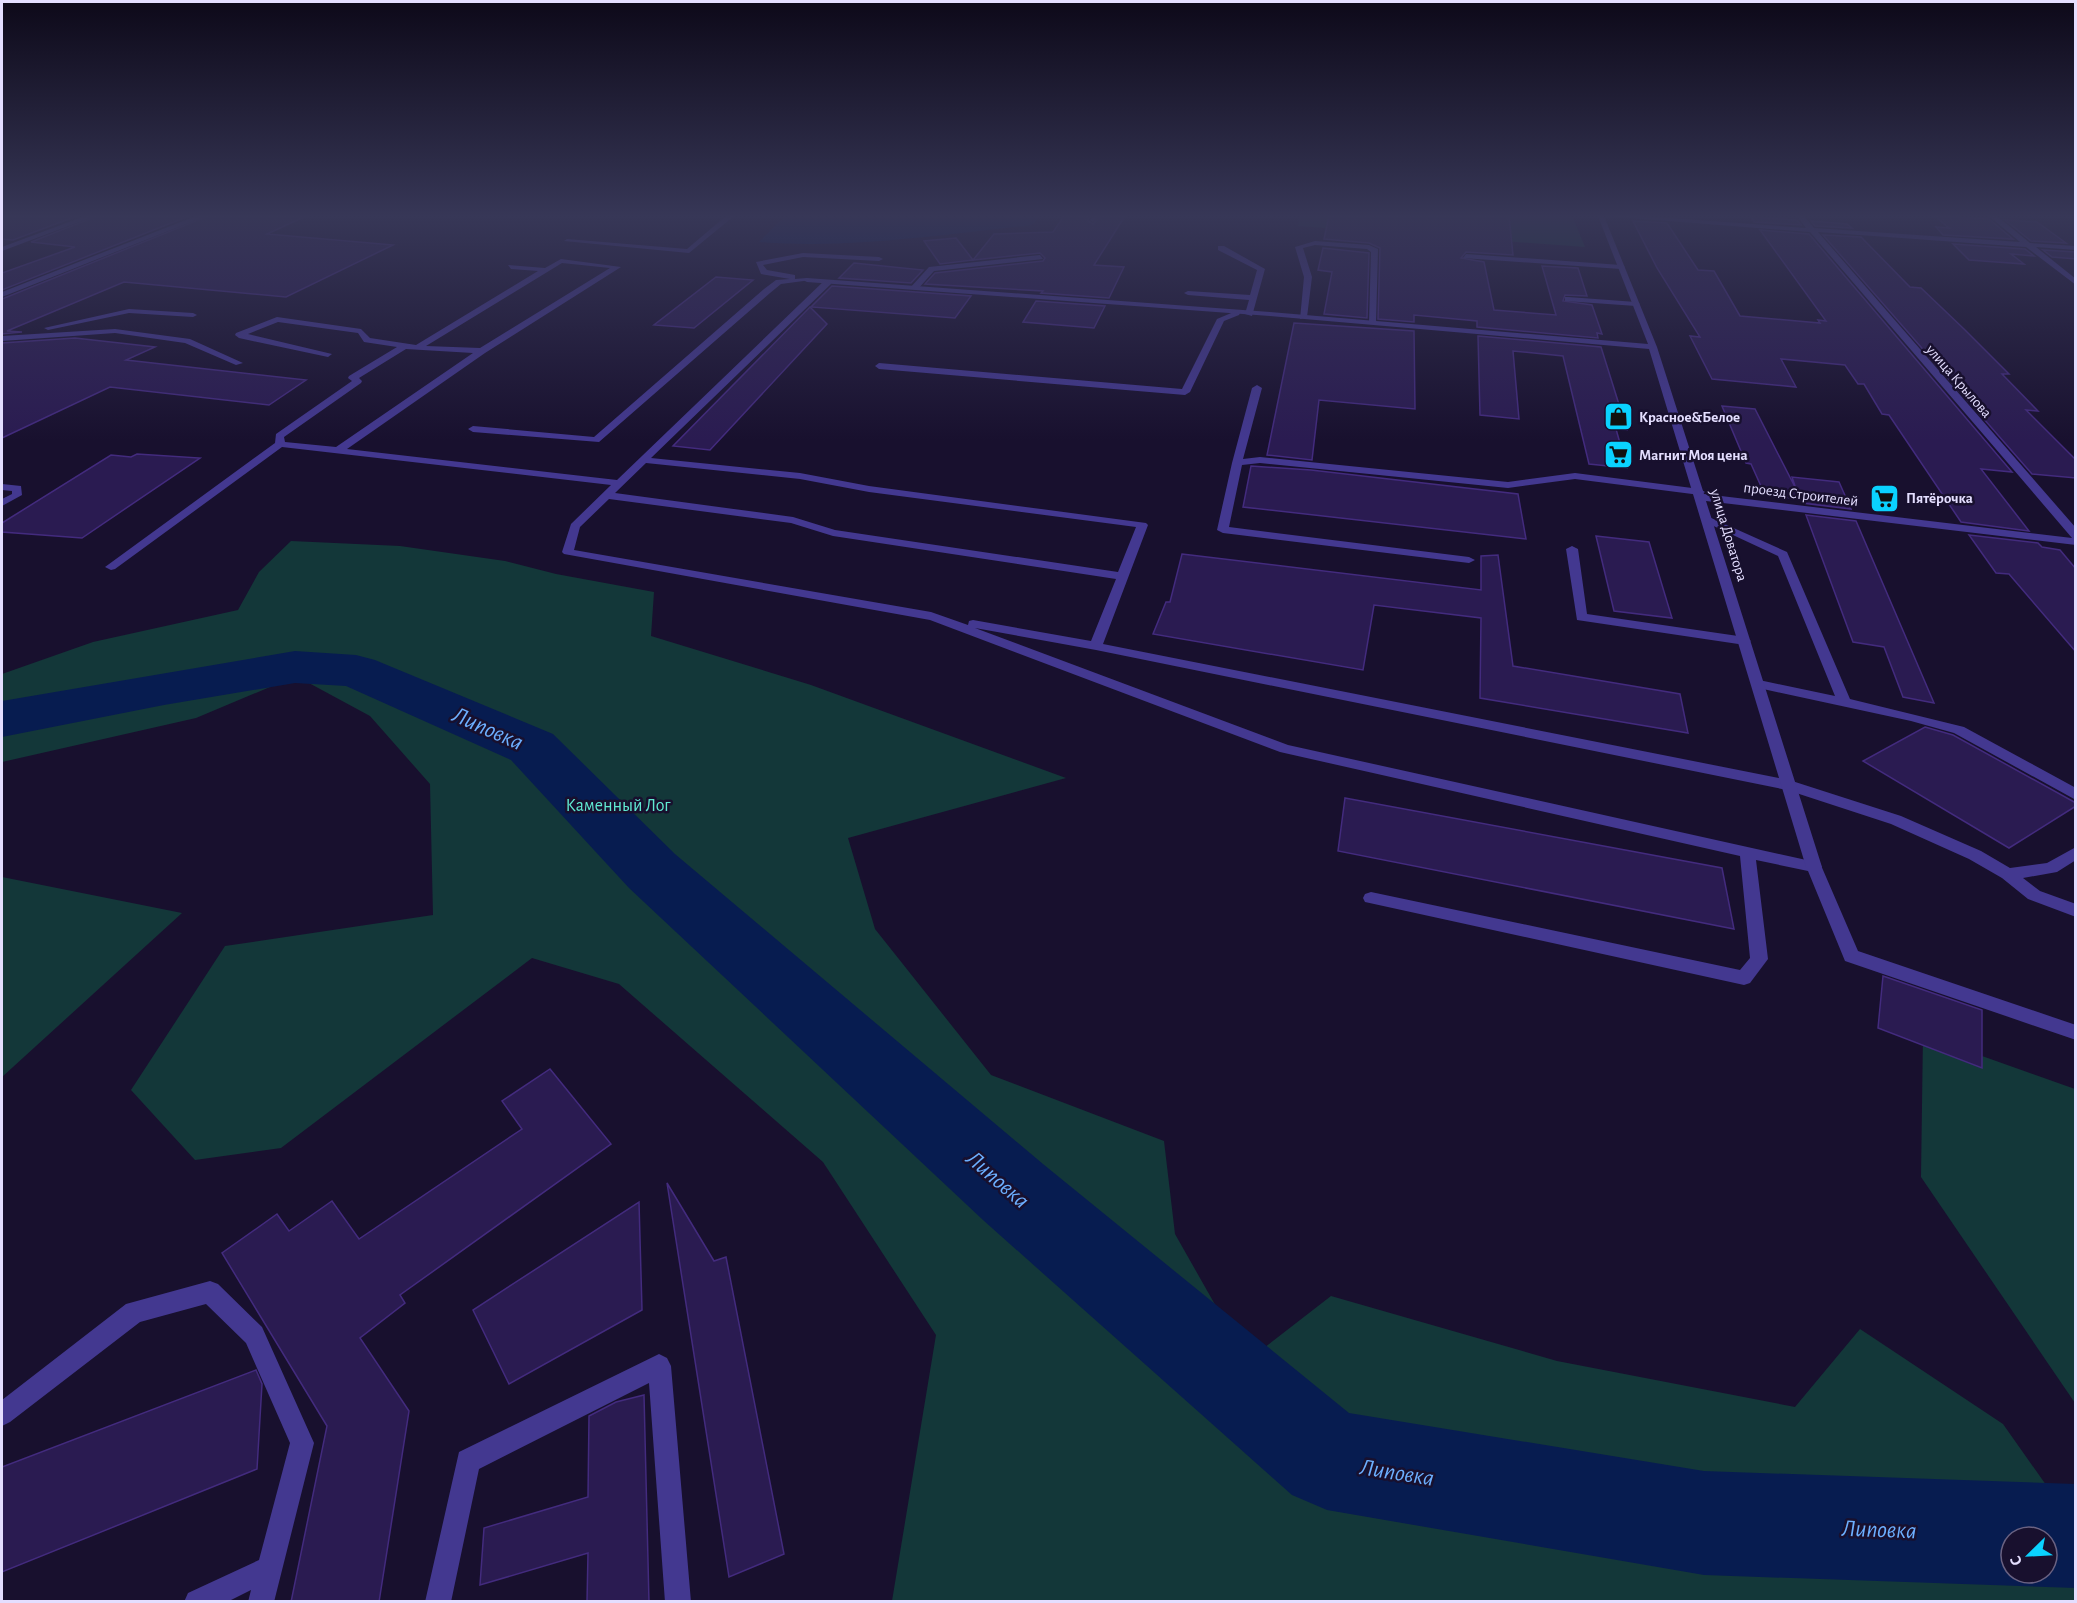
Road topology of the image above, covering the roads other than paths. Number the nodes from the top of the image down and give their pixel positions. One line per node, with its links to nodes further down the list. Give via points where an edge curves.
1 (512, 291): 23 (street)
2 (579, 291): 24 (street)
3 (767, 291): 29 (street, via 596,440)
4 (819, 291): 32 (street)
5 (950, 291): 15 (street)
6 (1255, 291): 12 (street)
7 (1306, 291): 18 (street)
8 (1374, 291): 19 (street)
9 (1631, 291): 14 (street, улица Доватора)
10 (1864, 291): 40 (street, улица Крылова)
11 (1188, 293): 12 (street)
12 (1253, 298): 16 (street)
13 (1569, 299): 14 (street)
14 (1636, 304): 22 (street, улица Доватора)
15 (1236, 313): 16 (street); 27 (street, via 1221,320 1185,392)
16 (1249, 314): 18 (street)
17 (193, 315): 20 (street, via 129,311)
18 (1303, 317): 19 (street)
19 (1373, 323): 22 (street)
20 (2, 338): 26 (street, via 115,331 187,341)
21 (405, 346): 23 (street); 25 (street, via 367,340 362,331 277,319 239,335); 30 (street, via 352,378 358,381 279,436)
22 (1653, 347): 36 (street, улица Доватора)
23 (417, 348): 24 (street)
24 (482, 351): 31 (street)
25 (328, 354)
26 (239, 363)
27 (879, 366)
28 (1257, 388): 33 (street)
29 (473, 429)
30 (280, 444): 31 (street); 44 (street)
31 (339, 450): 34 (street)
32 (642, 460): 34 (street); 45 (street, via 800,476 869,489 1142,525)
33 (1237, 463): 36 (street, проезд Строителей, via 1260,460 1508,485 1575,476); 43 (street, via 1223,530)
34 (619, 483): 37 (street)
35 (2, 487): 38 (street, via 17,488 17,495)
36 (1701, 494): 39 (street, улица Доватора); 41 (street, проезд Строителей)
37 (606, 495): 45 (street, via 793,520 833,533); 46 (street, via 575,526 568,552)
38 (2, 503)
39 (1709, 520): 47 (street, улица Доватора); 50 (street, via 1783,554)
40 (2076, 536)
41 (2076, 542)
42 (1572, 549): 47 (street, via 1581,617)
43 (1468, 560)
44 (111, 567)
45 (1122, 576): 48 (street)
46 (931, 616): 48 (street); 53 (street, via 1285,749)
47 (1745, 641): 49 (street, улица Доватора)
48 (1096, 646): 51 (street)
49 (1759, 684): 50 (street); 51 (street, улица Доватора)
50 (1844, 702): 52 (street, via 1959,730)
51 (1789, 784): 55 (street, улица Доватора); 56 (street, via 1896,820)
52 (2076, 795)
53 (1747, 852): 55 (street); 57 (street, via 1759,959 1744,978)
54 (2076, 852): 56 (street, via 2052,868)
55 (1814, 867): 59 (street, улица Доватора, via 1851,956)
56 (2008, 874): 58 (street, via 2034,895)
57 (1371, 898)
58 (2076, 911)
59 (2076, 1033)
60 (2, 1414): 61 (street, via 134,1312 210,1292 254,1335 302,1443)
61 (270, 1568): 62 (street); 63 (street)
62 (197, 1602)
63 (261, 1602)
64 (438, 1602): 65 (street, via 468,1461 659,1366)
65 (678, 1602)

